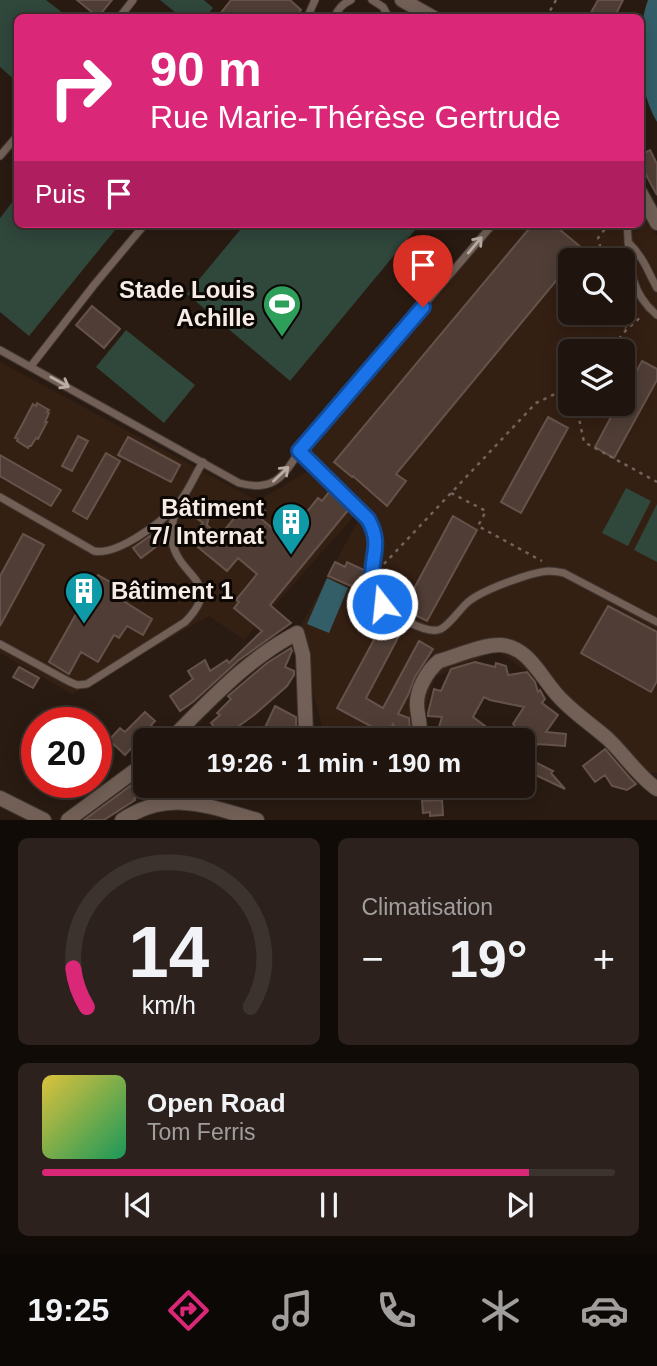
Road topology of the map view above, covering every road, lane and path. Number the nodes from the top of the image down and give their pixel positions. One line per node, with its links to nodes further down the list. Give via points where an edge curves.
1 (133, 0): 6 (lane)
2 (351, 0): 7 (lane)
3 (372, 0): 5 (lane)
4 (403, 0): 5 (lane); 9 (street)
5 (383, 7): 8 (lane)
6 (122, 14)
7 (336, 14)
8 (387, 14)
9 (427, 14)
10 (14, 140): 11 (lane)
11 (0, 156)
12 (644, 199): 13 (street)
13 (657, 223)
14 (142, 228): 26 (lane)
15 (490, 228): 29 (lane, one-way to 15)
16 (604, 228): 19 (path, via 598,237)
17 (627, 228): 18 (lane)
18 (628, 242): 20 (lane); 21 (lane, via 636,290)
19 (601, 248)
20 (657, 288)
21 (654, 313): 23 (path)
22 (622, 325): 23 (path)
23 (627, 329): 24 (path)
24 (619, 339)
25 (0, 350): 26 (lane)
26 (31, 366): 30 (lane, one-way to 30)
27 (558, 393): 32 (path, via 536,403)
28 (579, 416): 31 (path, via 584,442)
29 (299, 451): 30 (lane, one-way to 29, via 253,487 270,485); 36 (lane, via 368,519 376,544)
30 (203, 462): 34 (lane)
31 (657, 482)
32 (451, 493): 35 (path, via 486,511 478,526); 36 (path)
33 (0, 497): 34 (lane, via 102,552 153,527)
34 (179, 503): 38 (lane, via 172,524 173,543 200,586 202,598 185,622 87,684 68,681)
35 (542, 561)
36 (372, 577): 37 (lane, via 382,604 432,632 470,600 549,571 564,573)
37 (657, 622)
38 (0, 644)
39 (182, 728): 40 (street, via 249,664 297,633 303,655)
40 (306, 728)
41 (421, 728): 43 (street, via 418,697 435,664 487,647 511,647 520,650 561,700)
42 (133, 772): 46 (street)
43 (657, 789)
44 (0, 798): 45 (street)
45 (44, 820)
46 (68, 820)
47 (122, 820): 48 (street, via 151,805 171,802 196,803)
48 (257, 820)

